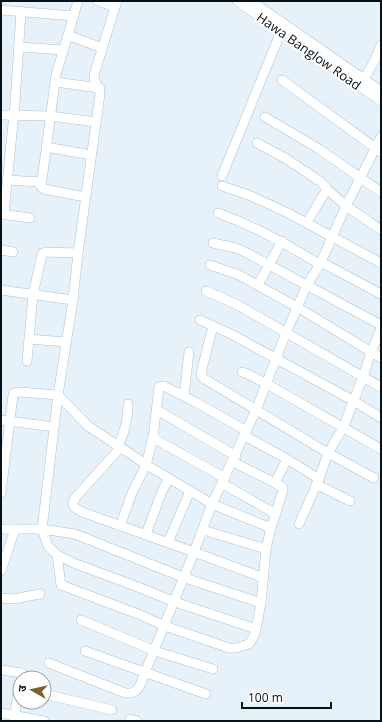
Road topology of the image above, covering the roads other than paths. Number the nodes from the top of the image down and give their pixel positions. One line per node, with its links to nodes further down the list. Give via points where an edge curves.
1 (78, 1): 8 (street)
2 (98, 1): 5 (street)
3 (237, 1): 9 (street, Hawa Banglow Road)
4 (251, 1): 9 (street, Hawa Banglow Road)
5 (116, 4): 13 (street)
6 (1, 10): 7 (street)
7 (21, 12): 8 (street); 12 (street)
8 (74, 16): 10 (street)
9 (283, 28): 15 (street, Hawa Banglow Road); 20 (street, Hawa Banglow Road); 31 (street)
10 (68, 35): 13 (street); 14 (street)
11 (381, 45): 15 (street)
12 (19, 47): 14 (street); 22 (street)
13 (102, 48): 18 (street, via 94,79)
14 (63, 50): 17 (street)
15 (364, 79): 19 (street, Hawa Banglow Road)
16 (282, 80): 29 (street)
17 (54, 82): 18 (street); 23 (street)
18 (100, 88): 25 (street)
19 (381, 91)
20 (381, 101)
21 (1, 115): 22 (street)
22 (13, 116): 23 (street); 33 (street)
23 (50, 116): 25 (street); 28 (street)
24 (265, 117): 32 (street)
25 (96, 122): 30 (street)
26 (381, 137): 29 (street)
27 (257, 143): 36 (street, via 321,182)
28 (46, 147): 30 (street); 34 (street)
29 (378, 150): 32 (street)
30 (91, 155): 38 (street)
31 (222, 176)
32 (360, 177): 37 (street); 39 (street)
33 (7, 180): 34 (street); 41 (street)
34 (41, 182): 38 (street, via 44,189)
35 (222, 186): 43 (street, via 251,196)
36 (326, 189): 39 (street); 43 (street)
37 (381, 192)
38 (85, 197): 50 (street)
39 (346, 206): 44 (street); 45 (street)
40 (218, 213): 46 (street, via 247,223)
41 (2, 214): 42 (street)
42 (30, 218)
43 (307, 222): 45 (street)
44 (381, 230)
45 (332, 237): 51 (street); 52 (street)
46 (282, 241): 51 (street); 54 (street)
47 (213, 242): 54 (street, via 236,248)
48 (1, 250): 49 (street)
49 (13, 252)
50 (78, 253): 60 (street, via 43,253); 61 (street)
51 (320, 263): 56 (street); 59 (street)
52 (381, 263)
53 (210, 265): 55 (street)
54 (269, 265): 55 (street); 56 (street)
55 (258, 285): 62 (street)
56 (308, 285): 62 (street); 64 (street)
57 (1, 290): 60 (street)
58 (206, 291): 67 (street)
59 (381, 294)
60 (34, 295): 61 (street); 68 (street)
61 (73, 300): 69 (street)
62 (297, 307): 67 (street); 71 (street)
63 (200, 320): 65 (street)
64 (381, 325)
65 (213, 326): 73 (street); 84 (street, via 201,375)
66 (381, 329): 71 (street)
67 (287, 332): 73 (street); 76 (street)
68 (29, 339): 69 (street); 74 (street)
69 (66, 342): 79 (street)
70 (189, 352): 80 (street)
71 (371, 352): 72 (street); 76 (street)
72 (381, 358)
73 (276, 359): 77 (street); 81 (street)
74 (27, 361)
75 (242, 372): 77 (street)
76 (363, 377): 78 (street); 81 (street)
77 (267, 384): 84 (street); 88 (street)
78 (381, 387)
79 (58, 395): 86 (street, via 14,393); 87 (street); 91 (street, via 88,426)
80 (184, 396): 83 (street, via 160,386); 89 (street)
81 (354, 401): 85 (street); 88 (street)
82 (128, 404): 91 (street, via 126,427)
83 (157, 410): 90 (street); 94 (street)
84 (256, 410): 89 (street); 93 (street)
85 (381, 418)
86 (5, 421): 87 (street); 103 (street)
87 (54, 427): 112 (street)
88 (343, 428): 92 (street); 93 (street)
89 (246, 433): 94 (street); 95 (street)
90 (153, 438): 96 (street); 99 (street)
91 (119, 447): 96 (street); 108 (street, via 74,498 72,504 82,512)
92 (381, 449)
93 (328, 453): 97 (street); 100 (street)
94 (234, 459): 99 (street); 101 (street)
95 (287, 459): 100 (street); 101 (street)
96 (146, 464): 98 (street); 108 (street)
97 (374, 478)
98 (169, 479): 102 (street); 114 (street)
99 (224, 481): 105 (street); 106 (street)
100 (317, 481): 104 (street); 107 (street)
101 (275, 483): 106 (street, via 283,490)
102 (190, 491): 105 (street); 115 (street)
103 (1, 493)
104 (350, 501)
105 (212, 504): 109 (street); 113 (street)
106 (276, 514): 109 (street)
107 (298, 524)
108 (120, 526): 114 (street)
109 (271, 528): 116 (street)
110 (1, 529): 111 (street)
111 (15, 529): 112 (street); 119 (street)
112 (42, 529): 118 (street, via 48,546); 120 (street, via 75,534)
113 (203, 530): 116 (street); 117 (street)
114 (146, 534): 115 (street)
115 (168, 542): 117 (street)
116 (266, 549): 121 (street)
117 (194, 552): 120 (street); 121 (street)
118 (57, 555): 124 (street); 127 (street, via 61,585)
119 (1, 571)
120 (185, 578): 124 (street); 125 (street)
121 (264, 578): 125 (street)
122 (40, 594): 123 (street, via 13,599)
123 (1, 598)
124 (175, 602): 127 (street); 128 (street)
125 (261, 603): 128 (street)
126 (81, 620): 130 (street)
127 (165, 626): 128 (street, via 229,648 249,644); 130 (street)
128 (256, 629)
129 (85, 651): 135 (street)
130 (155, 651): 132 (street); 135 (street)
131 (49, 663): 135 (street, via 125,694 135,692)
132 (213, 669)
133 (1, 670): 134 (street)
134 (12, 672)
135 (146, 672): 136 (street)
136 (206, 694)
137 (52, 696): 138 (street)
138 (112, 710)
139 (1, 713): 140 (street)
140 (14, 718): 141 (street)
141 (44, 721)

